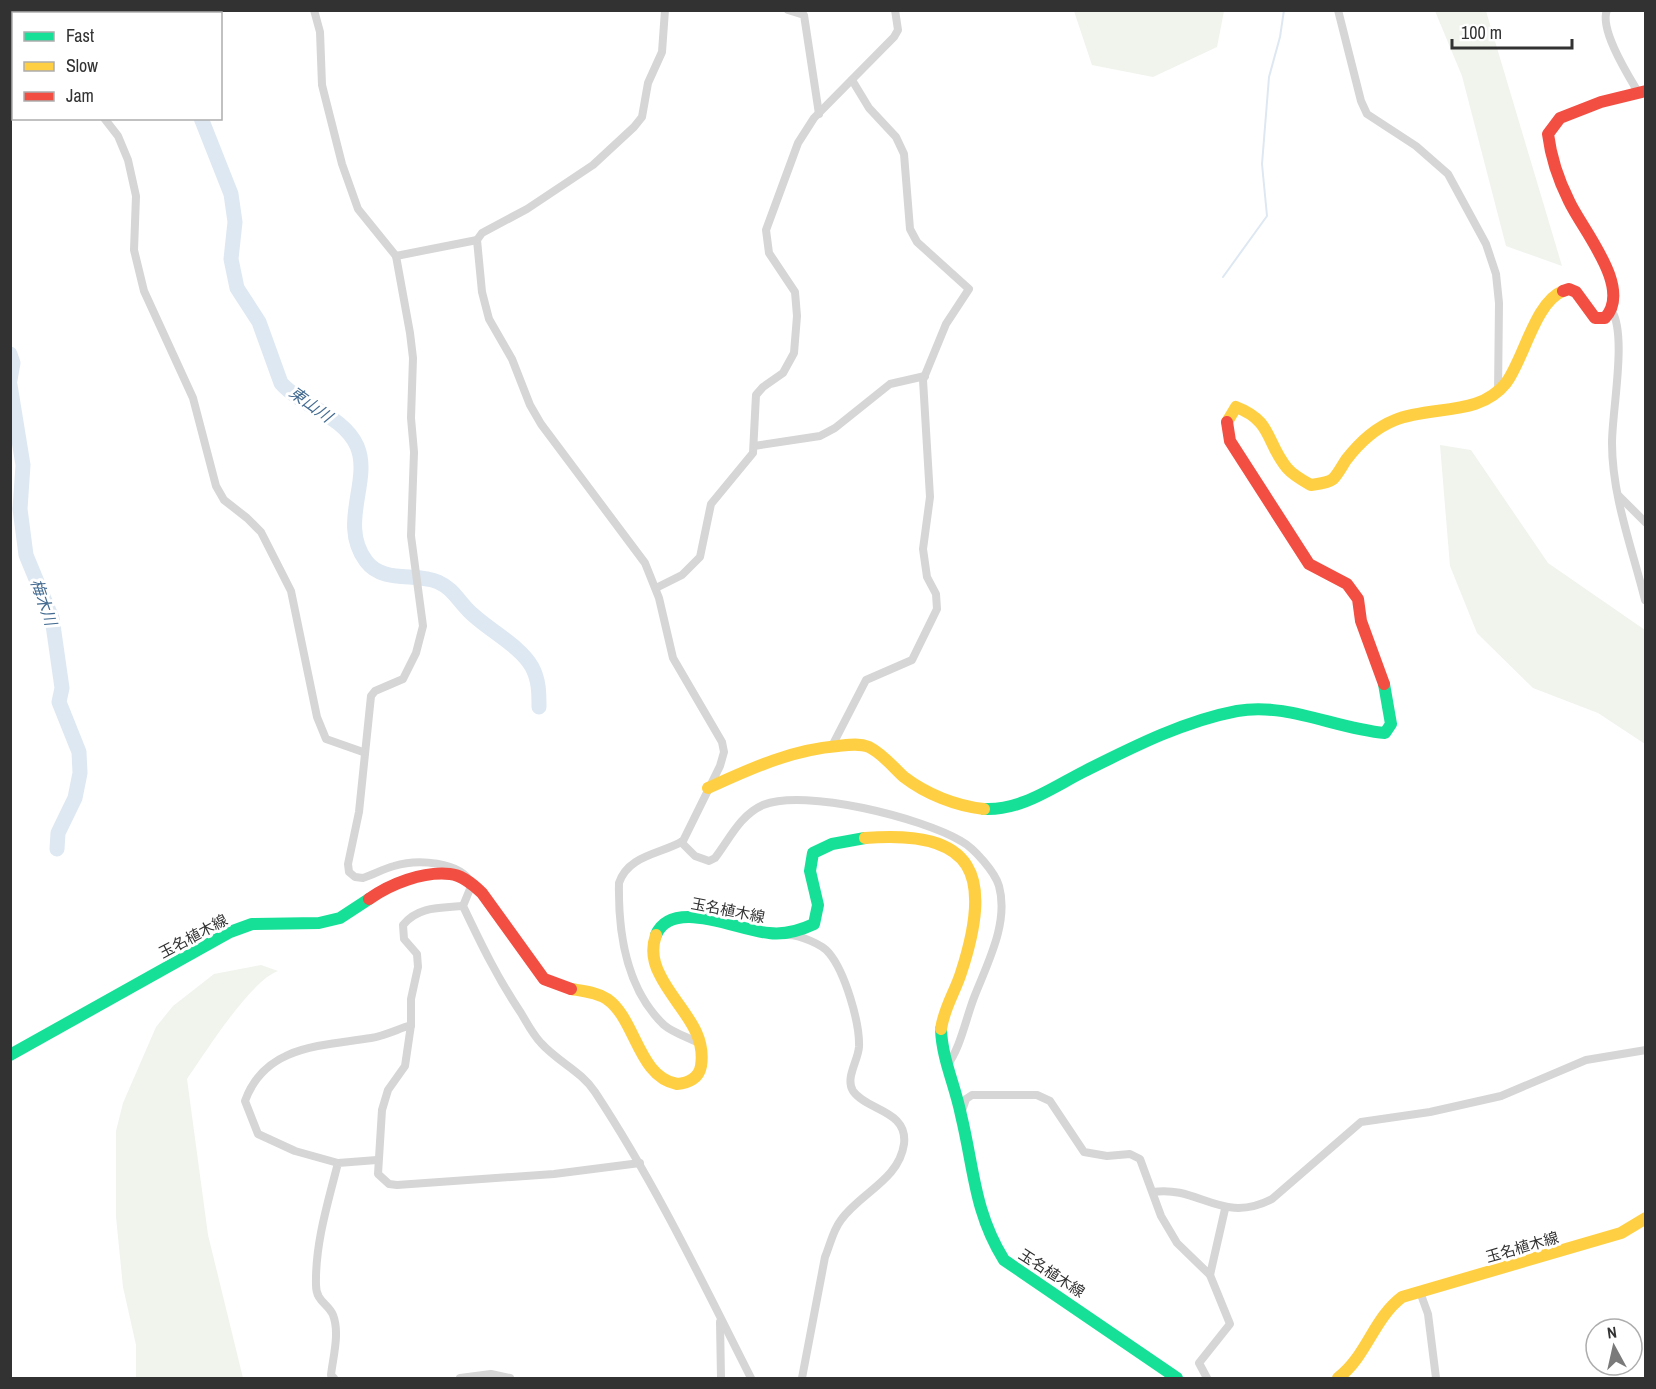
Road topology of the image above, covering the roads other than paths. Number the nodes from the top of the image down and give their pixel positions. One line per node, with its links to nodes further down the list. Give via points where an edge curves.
1 (314, 10): 12 (street, via 320,32 322,85 345,173 358,209)
2 (665, 10): 11 (street, via 663,52 648,82 642,117 634,127 593,165 527,209 482,233)
3 (788, 10): 9 (street, via 804,15)
4 (895, 10): 7 (street, via 898,30 894,37)
5 (1338, 10): 15 (street, via 1367,114 1448,174 1486,244 1496,274 1499,303)
6 (1607, 10): 8 (street, via 1610,37)
7 (852, 80): 9 (street); 14 (street, via 869,108 896,137 904,154 910,229 917,242 969,289 946,324)
8 (1642, 91): 13 (main road, via 1560,118 1548,134 1557,174 1609,273 1615,299)
9 (819, 114): 16 (street, via 798,143 766,230 769,253 795,292 796,332 790,364 756,395)
10 (106, 120): 22 (street, via 118,136 128,160 136,195 134,250 144,291 190,392 216,486 224,500 261,532 291,591 317,717 326,739)
11 (477, 240): 12 (street); 19 (street, via 489,319 512,359 530,405 637,551)
12 (396, 256): 22 (street, via 413,358 411,536 423,635 402,679 371,696)
13 (1612, 311): 15 (main road, via 1605,318 1595,318 1576,292 1569,289 1555,294 1514,373); 17 (street, via 1617,320 1618,339 1612,446)
14 (925, 376): 16 (street, via 890,384 820,436); 21 (street, via 930,497 923,549 937,609 912,660 866,680)
15 (1498, 393): 21 (main road, via 1469,408 1399,418 1371,432 1350,452 1332,480 1311,484 1293,475 1252,411 1236,407 1228,414 1225,428 1230,441 1309,564 1347,584 1358,599 1361,621 1382,675 1391,724 1385,733 1367,732 1304,714 1240,711 1183,725 1026,801 991,809 931,792 863,745)
16 (754, 446): 19 (street, via 753,453 711,504 700,557 682,575)
17 (1618, 495): 18 (street); 20 (street)
18 (1646, 524)
19 (656, 588): 23 (street, via 673,658 722,742 723,758)
20 (1645, 600)
21 (832, 746): 23 (main road, via 786,753)
22 (363, 752): 25 (street, via 349,872 355,878 363,878 394,866 425,863 453,867 467,874)
23 (708, 788): 24 (street)
24 (681, 842): 29 (street, via 639,859 624,874 619,884 620,915 637,989 665,1026); 32 (street, via 695,856 710,861 752,810 794,800 899,816 963,842 996,879 1002,915)
25 (472, 884): 26 (street); 29 (main road, via 544,979 552,986 599,995 612,1003 654,1068 672,1083 684,1084 697,1077); 31 (main road, 玉名植木線, via 451,874 411,879 379,892 340,918 319,923 252,924 230,932)
26 (463, 906): 28 (street, via 412,914 404,925 405,939 417,954); 36 (street, via 501,983 540,1043 586,1081)
27 (778, 936): 29 (main road, 玉名植木線, via 694,916 680,916 660,929 654,939 653,956 658,971); 32 (main road, 玉名植木線, via 814,924 818,903 810,860 814,851 824,846 922,838 967,863 975,879 976,904 967,952 944,1014 941,1032); 48 (street, via 794,935 829,952 842,975 858,1032 859,1049 850,1081 854,1092 897,1122 904,1142 889,1175 841,1220 832,1239 825,1257)
28 (411, 1025): 34 (street, via 405,1066 388,1090 382,1110); 35 (street, via 373,1038 331,1042 273,1060 250,1086 245,1101 258,1134 294,1151)
29 (702, 1044)
30 (1646, 1050): 38 (street, via 1586,1060 1501,1095 1430,1112 1361,1122 1272,1199 1248,1208)
31 (10, 1054)
32 (946, 1067): 33 (main road, 玉名植木線)
33 (961, 1114): 37 (street, via 966,1099 972,1095 1037,1095 1050,1101 1084,1152 1130,1154 1140,1159); 49 (main road, 玉名植木線, via 969,1169 983,1223 1004,1260)
34 (377, 1160): 35 (street); 36 (street, via 378,1174 389,1184 397,1185 554,1174)
35 (338, 1163): 43 (street, via 324,1216 316,1287 320,1302 333,1314)
36 (640, 1163): 42 (street, via 705,1283)
37 (1153, 1192): 38 (street, via 1168,1190); 40 (street, via 1177,1243)
38 (1225, 1209): 40 (street)
39 (1646, 1218): 41 (main road, 玉名植木線, via 1621,1233)
40 (1210, 1275): 50 (street, via 1230,1324 1199,1363)
41 (1420, 1292): 51 (main road, 玉名植木線, via 1388,1305 1362,1355); 52 (street, via 1428,1314)
42 (720, 1319): 46 (street); 47 (street)
43 (334, 1378)
44 (460, 1378): 45 (street, via 491,1374)
45 (510, 1378)
46 (721, 1378)
47 (751, 1378)
48 (802, 1378)
49 (1177, 1378)
50 (1207, 1378)
51 (1338, 1378)
52 (1436, 1378)

